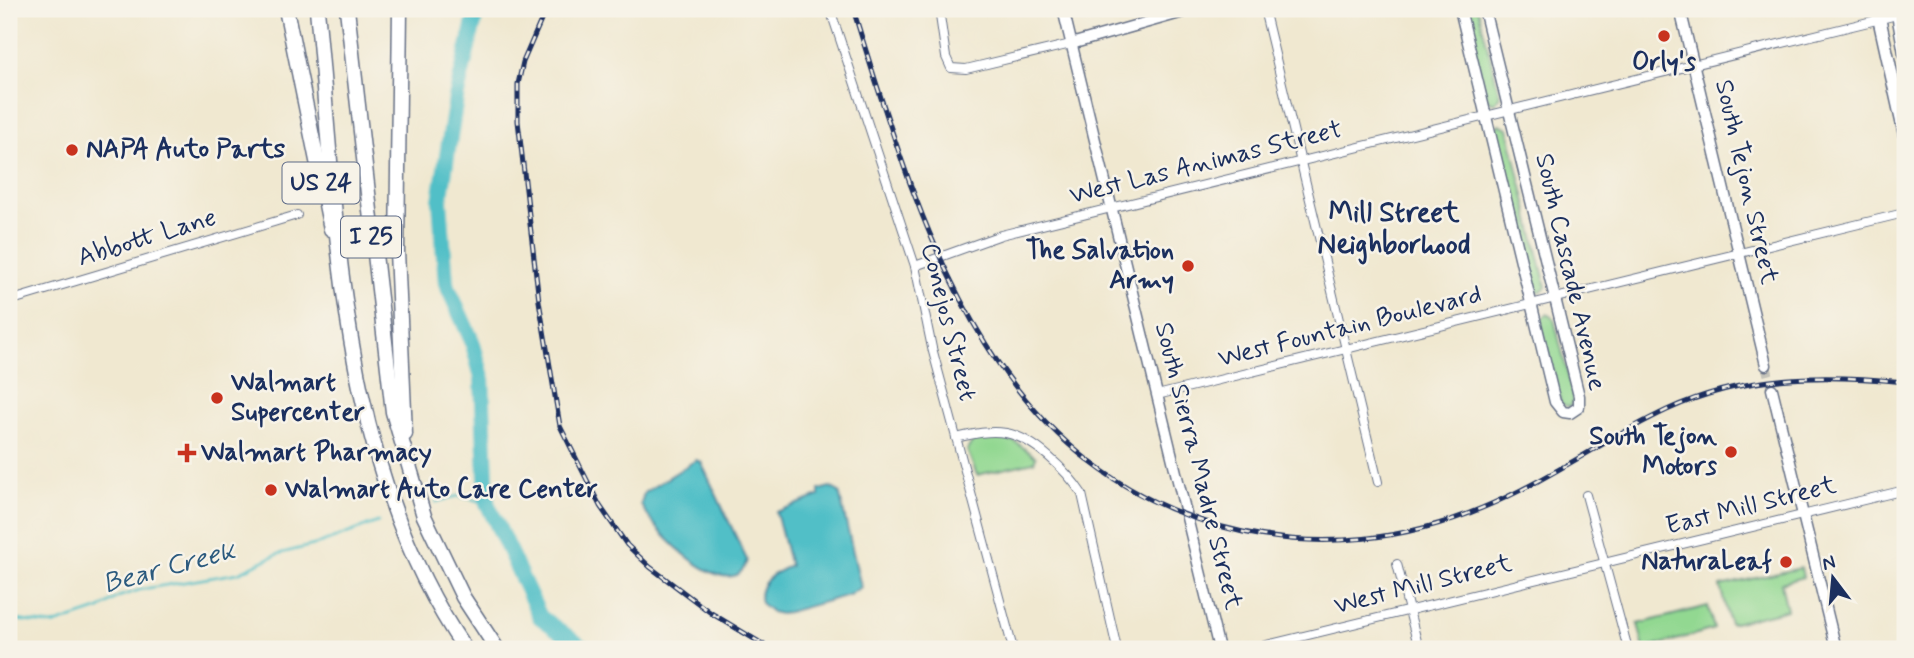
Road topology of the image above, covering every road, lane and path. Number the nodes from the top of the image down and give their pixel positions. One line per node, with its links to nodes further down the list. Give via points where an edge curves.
1 (286, 9): 27 (highway, US 24)
2 (317, 9): 27 (highway, I 25)
3 (347, 9): 36 (highway, I 25, via 386,368)
4 (400, 9): 36 (highway, US 24, via 397,251)
5 (830, 9): 26 (street, Conejos Street)
6 (939, 9): 15 (street, via 951,68 966,69)
7 (1063, 9): 15 (street, South Sierra Madre Street)
8 (1194, 9): 15 (street)
9 (1264, 9): 21 (street)
10 (1460, 9): 19 (street, South Cascade Avenue)
11 (1484, 9): 18 (street, South Cascade Avenue)
12 (1680, 9): 17 (street, South Tejon Street)
13 (1900, 12): 14 (street, West Las Animas Street); 16 (main road)
14 (1878, 14): 17 (street, West Las Animas Street); 20 (main road)
15 (1071, 44): 22 (street, South Sierra Madre Street)
16 (1905, 53)
17 (1695, 67): 18 (street, West Las Animas Street); 25 (street, South Tejon Street)
18 (1509, 111): 19 (street, West Las Animas Street); 28 (street, South Cascade Avenue)
19 (1486, 117): 21 (street, West Las Animas Street); 30 (street, South Cascade Avenue)
20 (1905, 135)
21 (1300, 161): 22 (street, West Las Animas Street); 31 (street)
22 (1112, 207): 26 (street, West Las Animas Street, via 1001,235); 34 (street, South Sierra Madre Street)
23 (1900, 214): 25 (street, West Fountain Boulevard)
24 (297, 215): 29 (street, Abbott Lane)
25 (1740, 255): 28 (street, West Fountain Boulevard); 32 (street, South Tejon Street)
26 (915, 266): 35 (street, Conejos Street)
27 (344, 289): 44 (highway, I 25, via 362,397 397,524 438,607)
28 (1553, 299): 30 (street, West Fountain Boulevard); 30 (street, South Cascade Avenue, via 1579,396 1579,407 1570,413 1555,402)
29 (9, 301)
30 (1532, 304): 31 (street, West Fountain Boulevard)
31 (1346, 351): 34 (street, West Fountain Boulevard); 37 (street)
32 (1766, 365)
33 (1772, 388): 40 (street)
34 (1157, 395): 48 (street, South Sierra Madre Street)
35 (956, 438): 46 (street, Conejos Street); 47 (street, via 998,432 1020,438 1064,471 1083,494)
36 (407, 464): 45 (highway, I 25, via 445,563)
37 (1378, 482)
38 (1905, 490): 40 (street, East Mill Street)
39 (1586, 495): 41 (street)
40 (1802, 515): 41 (street, East Mill Street); 52 (street)
41 (1606, 562): 43 (street, West Mill Street); 51 (street)
42 (1397, 564): 43 (street)
43 (1409, 610): 49 (street, West Mill Street); 50 (street)
44 (465, 649)
45 (497, 649)
46 (1013, 649)
47 (1118, 649)
48 (1219, 649)
49 (1250, 649)
50 (1419, 649)
51 (1628, 649)
52 (1836, 649)

